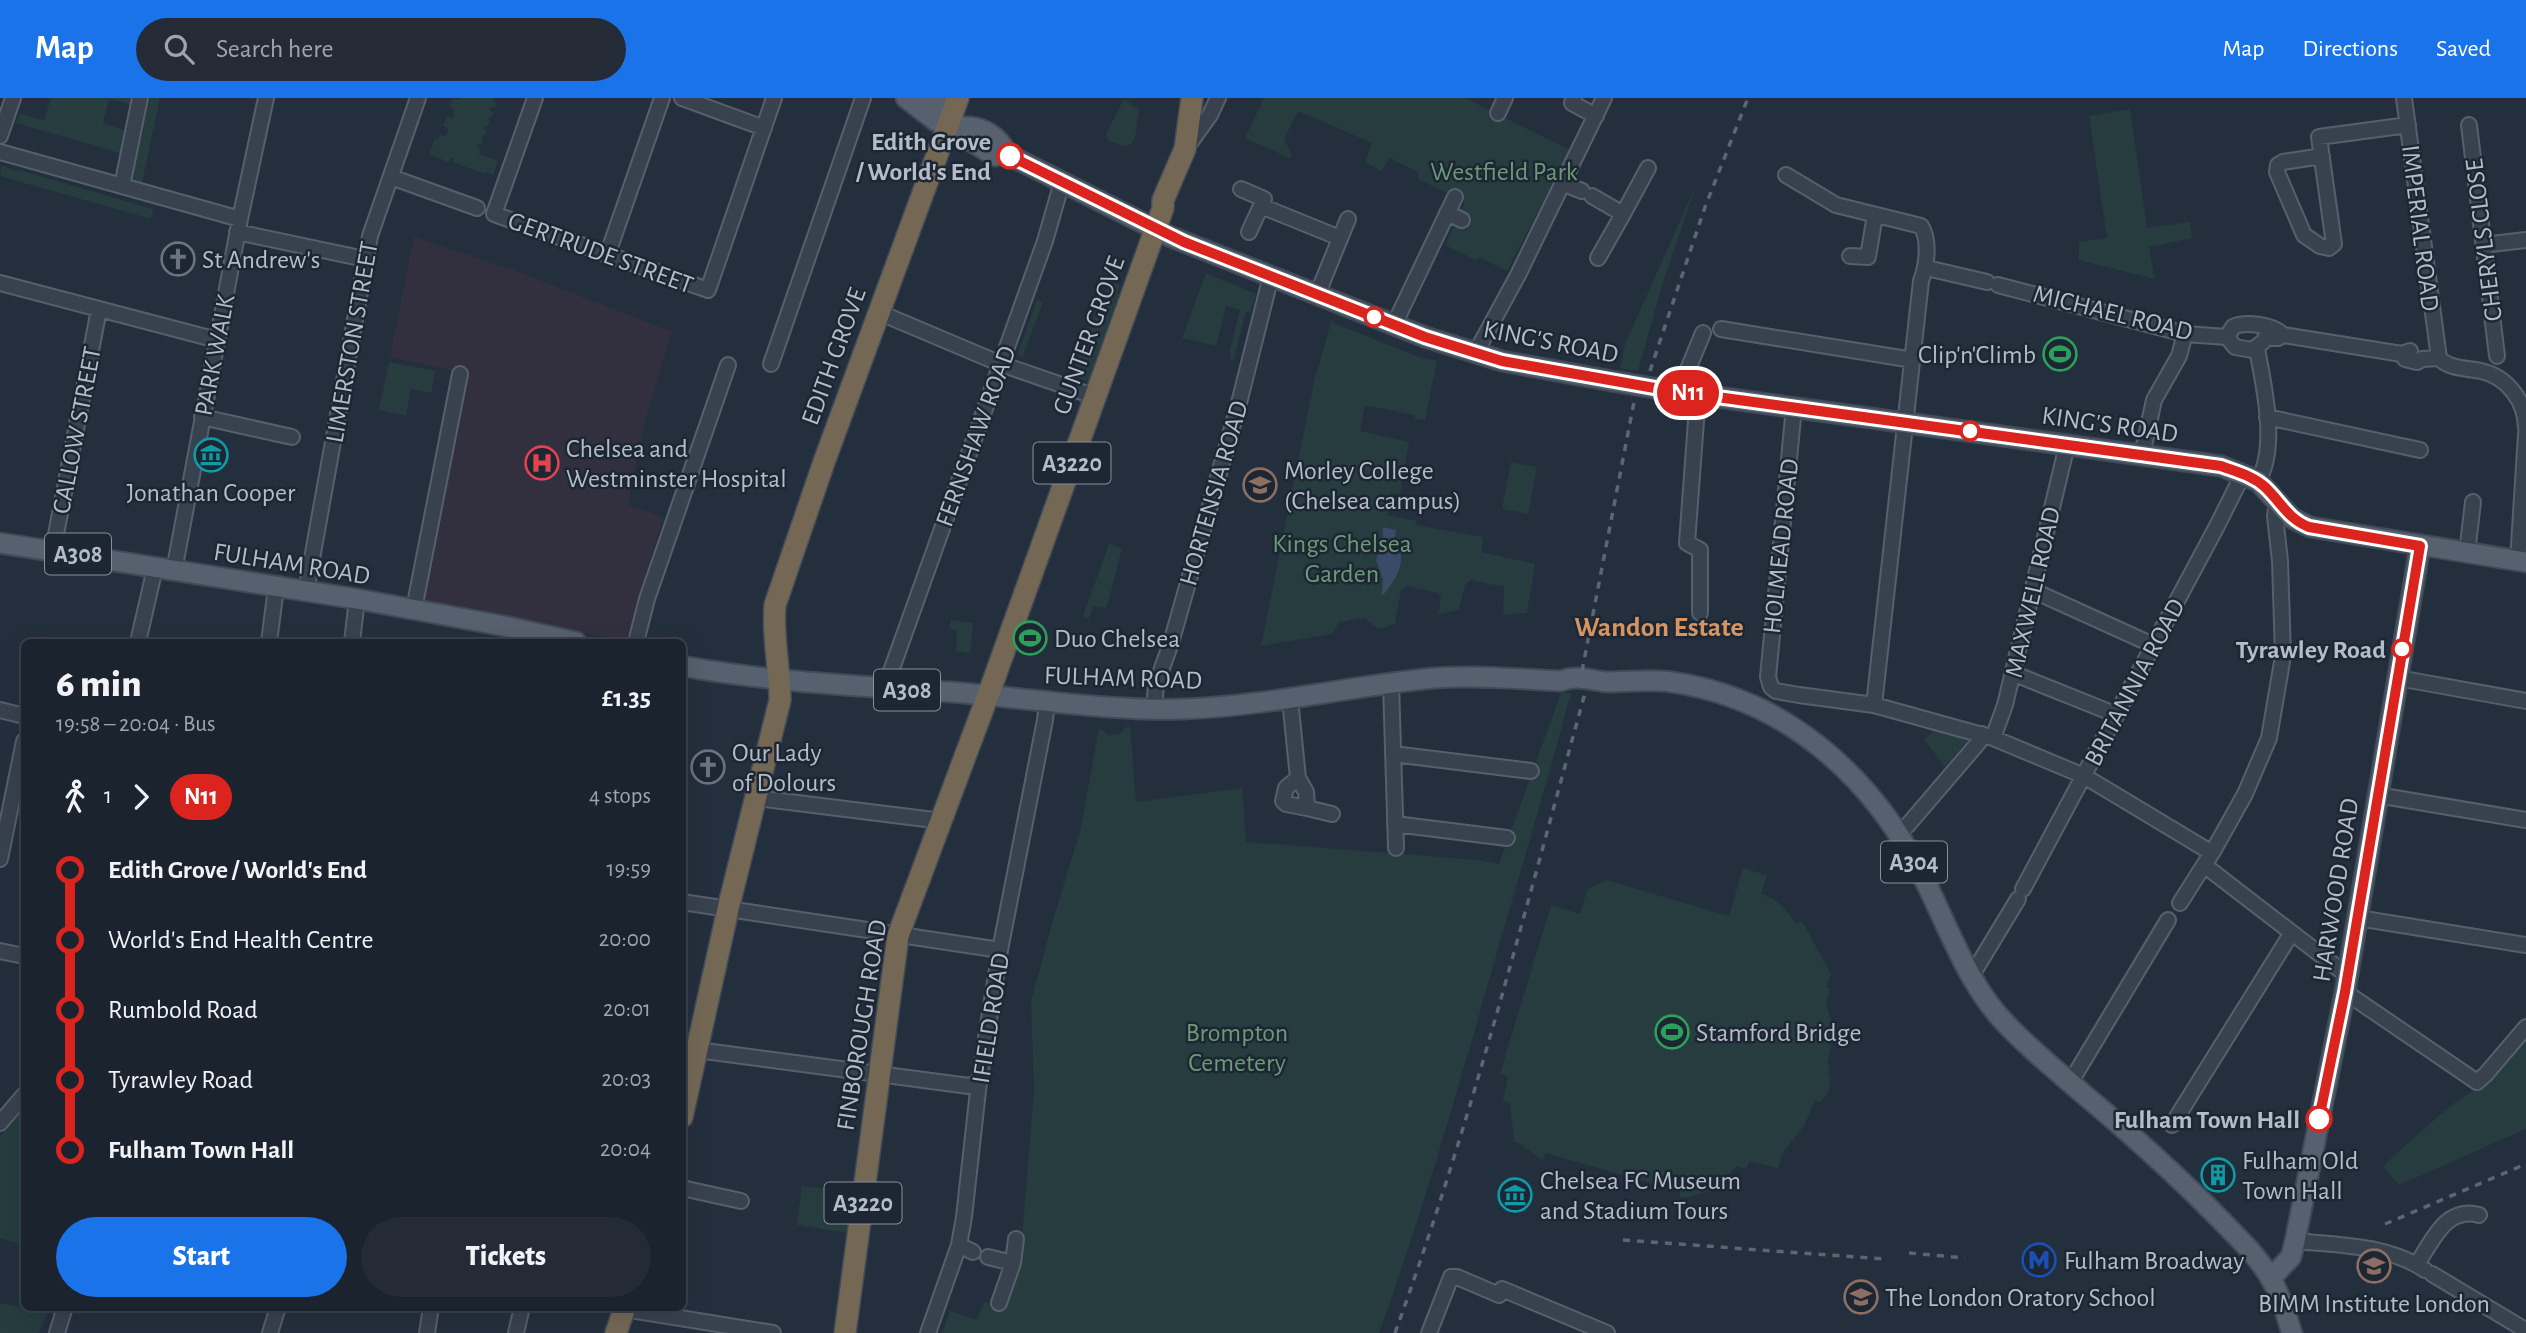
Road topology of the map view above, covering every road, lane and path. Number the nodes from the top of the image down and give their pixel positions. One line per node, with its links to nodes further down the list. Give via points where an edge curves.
1 (13, 98): 25 (street)
2 (140, 98): 34 (street)
3 (266, 98): 44 (street, PARK WALK)
4 (418, 98): 31 (street, LIMERSTON STREET)
5 (535, 98): 50 (street, GERTRUDE STREET, via 494,214)
6 (662, 98): 50 (street)
7 (682, 98): 24 (street)
8 (774, 98): 24 (street)
9 (863, 98): 71 (street)
10 (906, 98): 21 (main road, KING'S ROAD, via 936,121)
11 (930, 98): 21 (main road, KING'S ROAD, via 945,108)
12 (957, 98): 21 (highway, EDITH GROVE)
13 (1192, 98): 26 (highway, A3220)
14 (1218, 98): 26 (street)
15 (1505, 98): 19 (street)
16 (1574, 98): 20 (street, via 1572,103)
17 (1604, 98): 20 (street)
18 (2404, 98): 22 (street, IMPERIAL ROAD)
19 (1498, 113)
20 (1596, 116): 33 (street)
21 (955, 123): 32 (main road, KING'S ROAD, via 967,139 995,156 1007,154); 59 (highway, EDITH GROVE)
22 (2408, 125): 28 (street, via 2319,137); 69 (street, IMPERIAL ROAD)
23 (2469, 125): 49 (street, CHERYLS CLOSE)
24 (764, 128): 50 (street, GERTRUDE STREET, via 708,290)
25 (0, 136)
26 (1185, 149): 45 (highway, A3220)
27 (0, 152): 34 (street)
28 (2322, 156): 28 (street, via 2334,244 2329,248 2304,235 2277,172 2283,162)
29 (1648, 168): 40 (street)
30 (1786, 175): 41 (street, via 1836,205)
31 (391, 177): 38 (street, GERTRUDE STREET); 53 (street, LIMERSTON STREET)
32 (1062, 183): 45 (main road, KING'S ROAD); 72 (street, FERNSHAW ROAD)
33 (1564, 184): 40 (street); 67 (street)
34 (122, 186): 44 (street)
35 (1241, 189): 37 (street, via 1264,200)
36 (1455, 197): 39 (street)
37 (1261, 206): 46 (street); 47 (street)
38 (477, 208)
39 (1447, 213): 43 (street); 60 (street)
40 (1623, 214): 52 (street)
41 (1875, 215): 51 (street, via 1868,257); 54 (street, via 1921,226 1926,234)
42 (1348, 219): 47 (street)
43 (1462, 220)
44 (239, 225): 53 (street); 66 (street, PARK WALK)
45 (1155, 229): 55 (main road, KING'S ROAD); 77 (highway, GUNTER GROVE / A3220)
46 (1249, 232)
47 (1340, 238): 57 (street)
48 (2526, 240): 49 (street)
49 (2483, 245): 68 (street, CHERYLS CLOSE)
50 (607, 256)
51 (1850, 256)
52 (1598, 258)
53 (365, 259): 99 (street, LIMERSTON STREET)
54 (1925, 270): 63 (street, MICHAEL ROAD); 70 (street)
55 (1271, 276): 57 (main road, KING'S ROAD); 121 (street, HORTENSIA ROAD, via 1156,685)
56 (0, 283): 58 (street)
57 (1317, 295): 60 (main road, KING'S ROAD)
58 (99, 309): 66 (street); 93 (street, CALLOW STREET)
59 (878, 312): 72 (street); 112 (highway, EDITH GROVE, via 775,605)
60 (1394, 325): 67 (main road, KING'S ROAD)
61 (1721, 330): 70 (street)
62 (1703, 332): 75 (street)
63 (2185, 334): 64 (street, MICHAEL ROAD); 86 (street, via 2179,356 2154,400)
64 (2227, 337): 65 (street, via 2235,347); 65 (street, via 2233,327 2252,324)
65 (2261, 338): 69 (street, via 2283,335); 80 (street, BRITANNIA ROAD)
66 (216, 340): 79 (street, PARK WALK)
67 (1475, 354): 75 (main road, KING'S ROAD, bridge)
68 (2497, 356)
69 (2439, 358): 76 (street, via 2447,365 2490,374)
70 (1913, 360): 81 (street)
71 (771, 364)
72 (1001, 364): 77 (street); 115 (street, FERNSHAW ROAD)
73 (728, 365): 108 (street)
74 (460, 373): 101 (street)
75 (1681, 392): 78 (main road, KING'S ROAD); 102 (street, via 1687,543 1700,550)
76 (2521, 392): 82 (street)
77 (1096, 397): 116 (highway, GUNTER GROVE / A3220)
78 (1794, 407): 81 (main road, KING'S ROAD); 120 (street, HOLMEAD ROAD, via 1769,685 1776,691)
79 (202, 417): 83 (street); 96 (street, PARK WALK)
80 (2267, 417): 85 (street); 88 (street, BRITANNIA ROAD, via 2264,471)
81 (1906, 422): 84 (main road, KING'S ROAD); 120 (street)
82 (2526, 431): 87 (street)
83 (292, 438)
84 (2067, 445): 86 (main road, KING'S ROAD); 98 (street, MAXWELL ROAD)
85 (2420, 450)
86 (2142, 455): 88 (main road, KING'S ROAD, via 2210,464)
87 (2525, 458): 95 (street)
88 (2250, 477): 89 (main road, KING'S ROAD); 109 (street, BRITANNIA ROAD)
89 (2277, 500): 92 (main road, KING'S ROAD, via 2292,518 2309,527); 142 (street, via 2274,516 2283,656 2269,738 2245,794)
90 (2473, 502): 94 (street)
91 (0, 543): 93 (main road, FULHAM ROAD / A308)
92 (2420, 546): 94 (main road, KING'S ROAD); 113 (main road, HARWOOD ROAD)
93 (53, 550): 96 (main road, FULHAM ROAD / A308)
94 (2467, 553): 95 (main road, KING'S ROAD)
95 (2522, 561)
96 (165, 570): 97 (main road, FULHAM ROAD / A308); 104 (street, PARK WALK)
97 (276, 588): 99 (main road, FULHAM ROAD / A308); 105 (street)
98 (2032, 590): 109 (street); 111 (street, MAXWELL ROAD)
99 (306, 592): 100 (main road, FULHAM ROAD / A308)
100 (357, 599): 101 (main road, FULHAM ROAD / A308); 106 (street)
101 (414, 609): 103 (main road, FULHAM ROAD / A308)
102 (1700, 613)
103 (522, 636): 107 (main road, FULHAM ROAD / A308)
104 (139, 639)
105 (270, 639)
106 (352, 639)
107 (549, 639)
108 (637, 639)
109 (2153, 645): 124 (street, BRITANNIA ROAD)
110 (686, 666): 112 (main road, FULHAM ROAD / A308)
111 (2012, 673): 124 (street); 125 (street, MAXWELL ROAD, via 2005,705)
112 (780, 678): 115 (main road, FULHAM ROAD / A308); 132 (highway, EDITH GROVE)
113 (2398, 678): 119 (street); 131 (main road, HARWOOD ROAD)
114 (1391, 683): 117 (main road, FULHAM ROAD / A304); 126 (street); 154 (main road, FULHAM ROAD / A304, via 1463,677 1595,687 1605,682 1657,680 1752,704 1804,734 1856,779 1923,876)
115 (886, 688): 116 (main road, FULHAM ROAD / A308)
116 (988, 696): 118 (main road, FULHAM ROAD / A304); 136 (highway, FINBOROUGH ROAD / A3220)
117 (1290, 699): 121 (main road, FULHAM ROAD / A304); 130 (street)
118 (1046, 701): 121 (main road, FULHAM ROAD / A304); 151 (street, IFIELD ROAD)
119 (2526, 701)
120 (1874, 705): 125 (street)
121 (1154, 708)
122 (0, 710): 123 (street)
123 (21, 715)
124 (2116, 715): 129 (street, BRITANNIA ROAD)
125 (1988, 736): 129 (street); 138 (street, MAXWELL ROAD)
126 (1393, 754): 128 (street); 137 (street)
127 (21, 756): 141 (street)
128 (1531, 771)
129 (2084, 776): 142 (street); 154 (street, BRITANNIA ROAD)
130 (1298, 778): 133 (street, via 1307,792); 133 (street, via 1286,788 1283,801)
131 (2377, 795): 135 (street); 146 (main road, HARWOOD ROAD)
132 (757, 798): 136 (street); 145 (highway, EDITH GROVE)
133 (1307, 808): 134 (street)
134 (1332, 814)
135 (2526, 820)
136 (942, 821): 149 (highway, FINBOROUGH ROAD / A3220)
137 (1395, 824): 139 (street); 140 (street)
138 (1906, 826)
139 (1507, 838)
140 (1396, 848)
141 (0, 859)
142 (2208, 859): 144 (street); 148 (street)
143 (686, 903): 145 (street)
144 (2180, 903)
145 (728, 909): 149 (street); 157 (highway, EDITH GROVE)
146 (2358, 918): 150 (street); 155 (main road, HARWOOD ROAD)
147 (2168, 920): 161 (street)
148 (2291, 933): 155 (street); 164 (street)
149 (898, 936): 151 (street); 158 (highway, FINBOROUGH ROAD / A3220)
150 (2526, 945)
151 (1000, 950): 159 (street, IFIELD ROAD)
152 (0, 951): 153 (street)
153 (21, 955)
154 (1972, 975): 161 (main road, FULHAM ROAD / A304, via 2006,1025)
155 (2347, 984): 156 (street, via 2477,1082); 169 (main road, HARWOOD ROAD)
156 (2526, 1027)
157 (690, 1049): 158 (street); 160 (highway, EDITH GROVE)
158 (880, 1073): 159 (street, via 969,1086); 189 (highway, FINBOROUGH ROAD / A3220)
159 (979, 1082): 170 (street, IFIELD ROAD)
160 (686, 1083)
161 (2070, 1083): 173 (main road, FULHAM ROAD / A304, via 2194,1193)
162 (21, 1099): 163 (street)
163 (0, 1124)
164 (2172, 1125)
165 (686, 1189): 166 (street)
166 (741, 1201)
167 (2479, 1214): 172 (street, via 2467,1212 2450,1219)
168 (1016, 1239): 171 (street)
169 (2295, 1241): 172 (street, via 2349,1244); 173 (main road, via 2291,1257)
170 (958, 1245): 171 (street); 190 (street, IFIELD ROAD)
171 (1013, 1263): 174 (street)
172 (2425, 1269): 181 (street)
173 (2271, 1278): 193 (main road, A304)
174 (999, 1303)
175 (64, 1311): 183 (street)
176 (277, 1311): 184 (street)
177 (430, 1311): 185 (street)
178 (521, 1311): 186 (street)
179 (623, 1311): 187 (highway)
180 (640, 1311): 182 (street)
181 (2523, 1326)
182 (749, 1331): 188 (street)
183 (57, 1333)
184 (270, 1333)
185 (427, 1333)
186 (516, 1333)
187 (616, 1333)
188 (773, 1333)
189 (845, 1333)
190 (928, 1333)
191 (1429, 1333): 192 (street, via 1451,1277 1499,1295 1502,1289)
192 (1607, 1333)
193 (2292, 1333)

